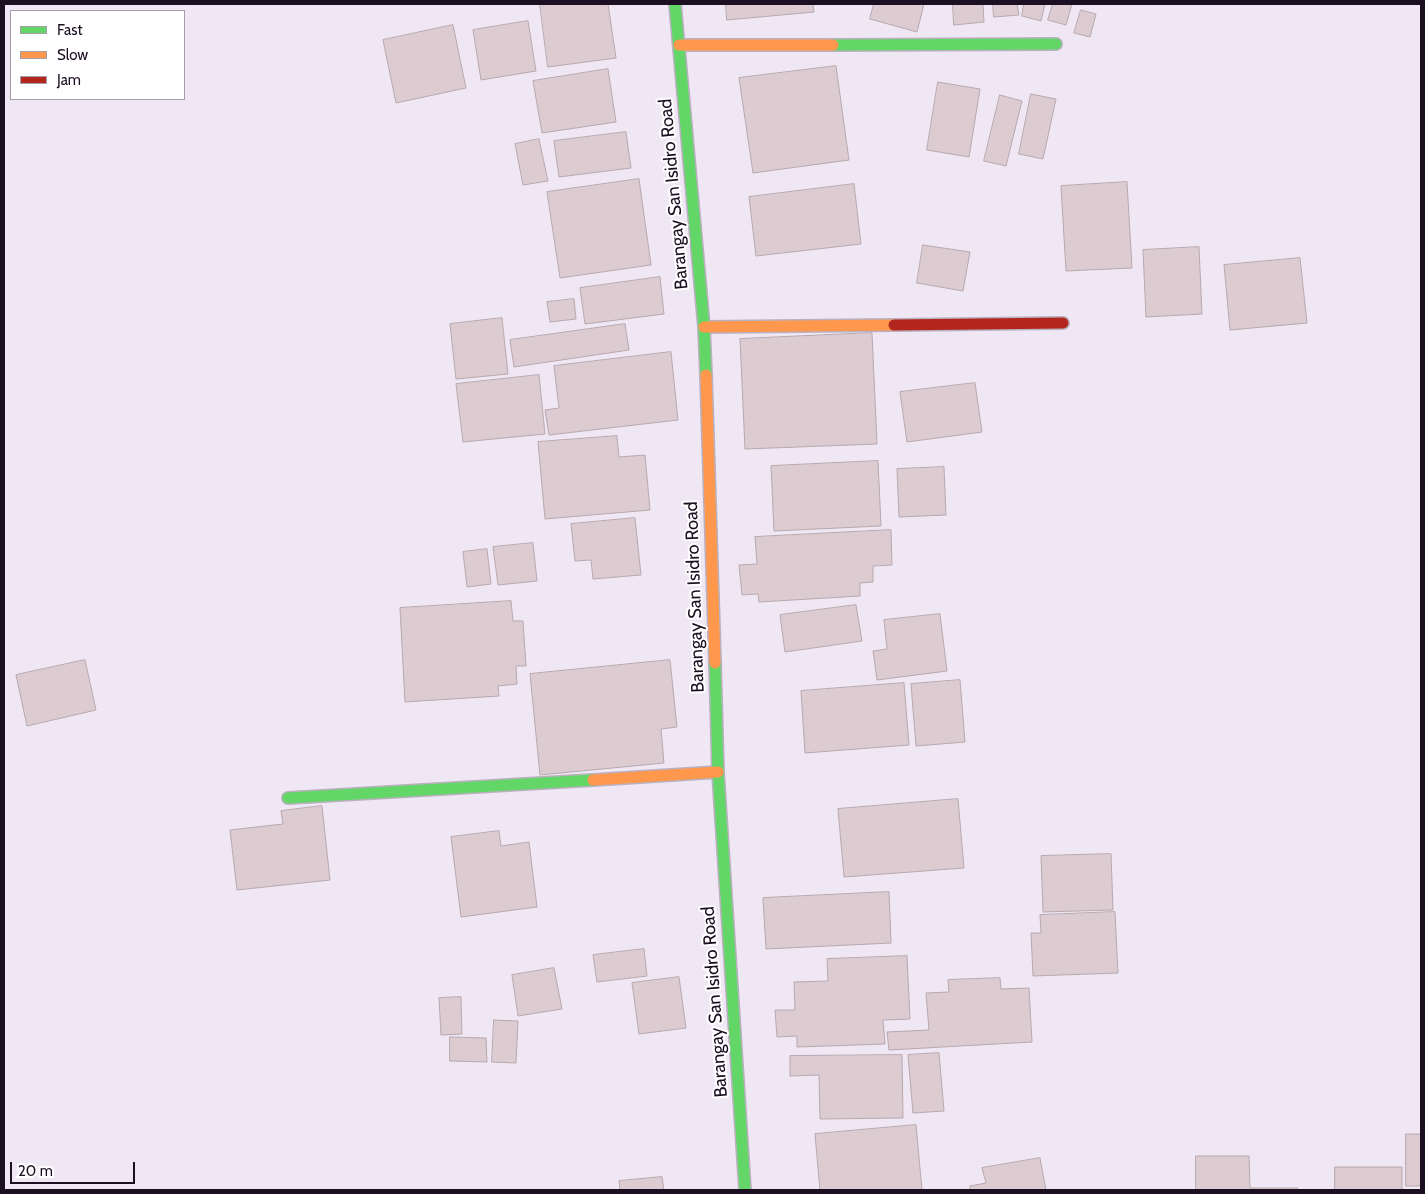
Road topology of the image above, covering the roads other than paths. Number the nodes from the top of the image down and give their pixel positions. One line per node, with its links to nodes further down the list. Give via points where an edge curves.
1 (675, 4): 3 (street, Barangay San Isidro Road)
2 (1056, 44): 3 (street)
3 (679, 45): 5 (street, Barangay San Isidro Road)
4 (1063, 323): 5 (street)
5 (704, 327): 6 (street, Barangay San Isidro Road)
6 (718, 772): 7 (street); 8 (street, Barangay San Isidro Road)
7 (288, 798)
8 (745, 1190)

